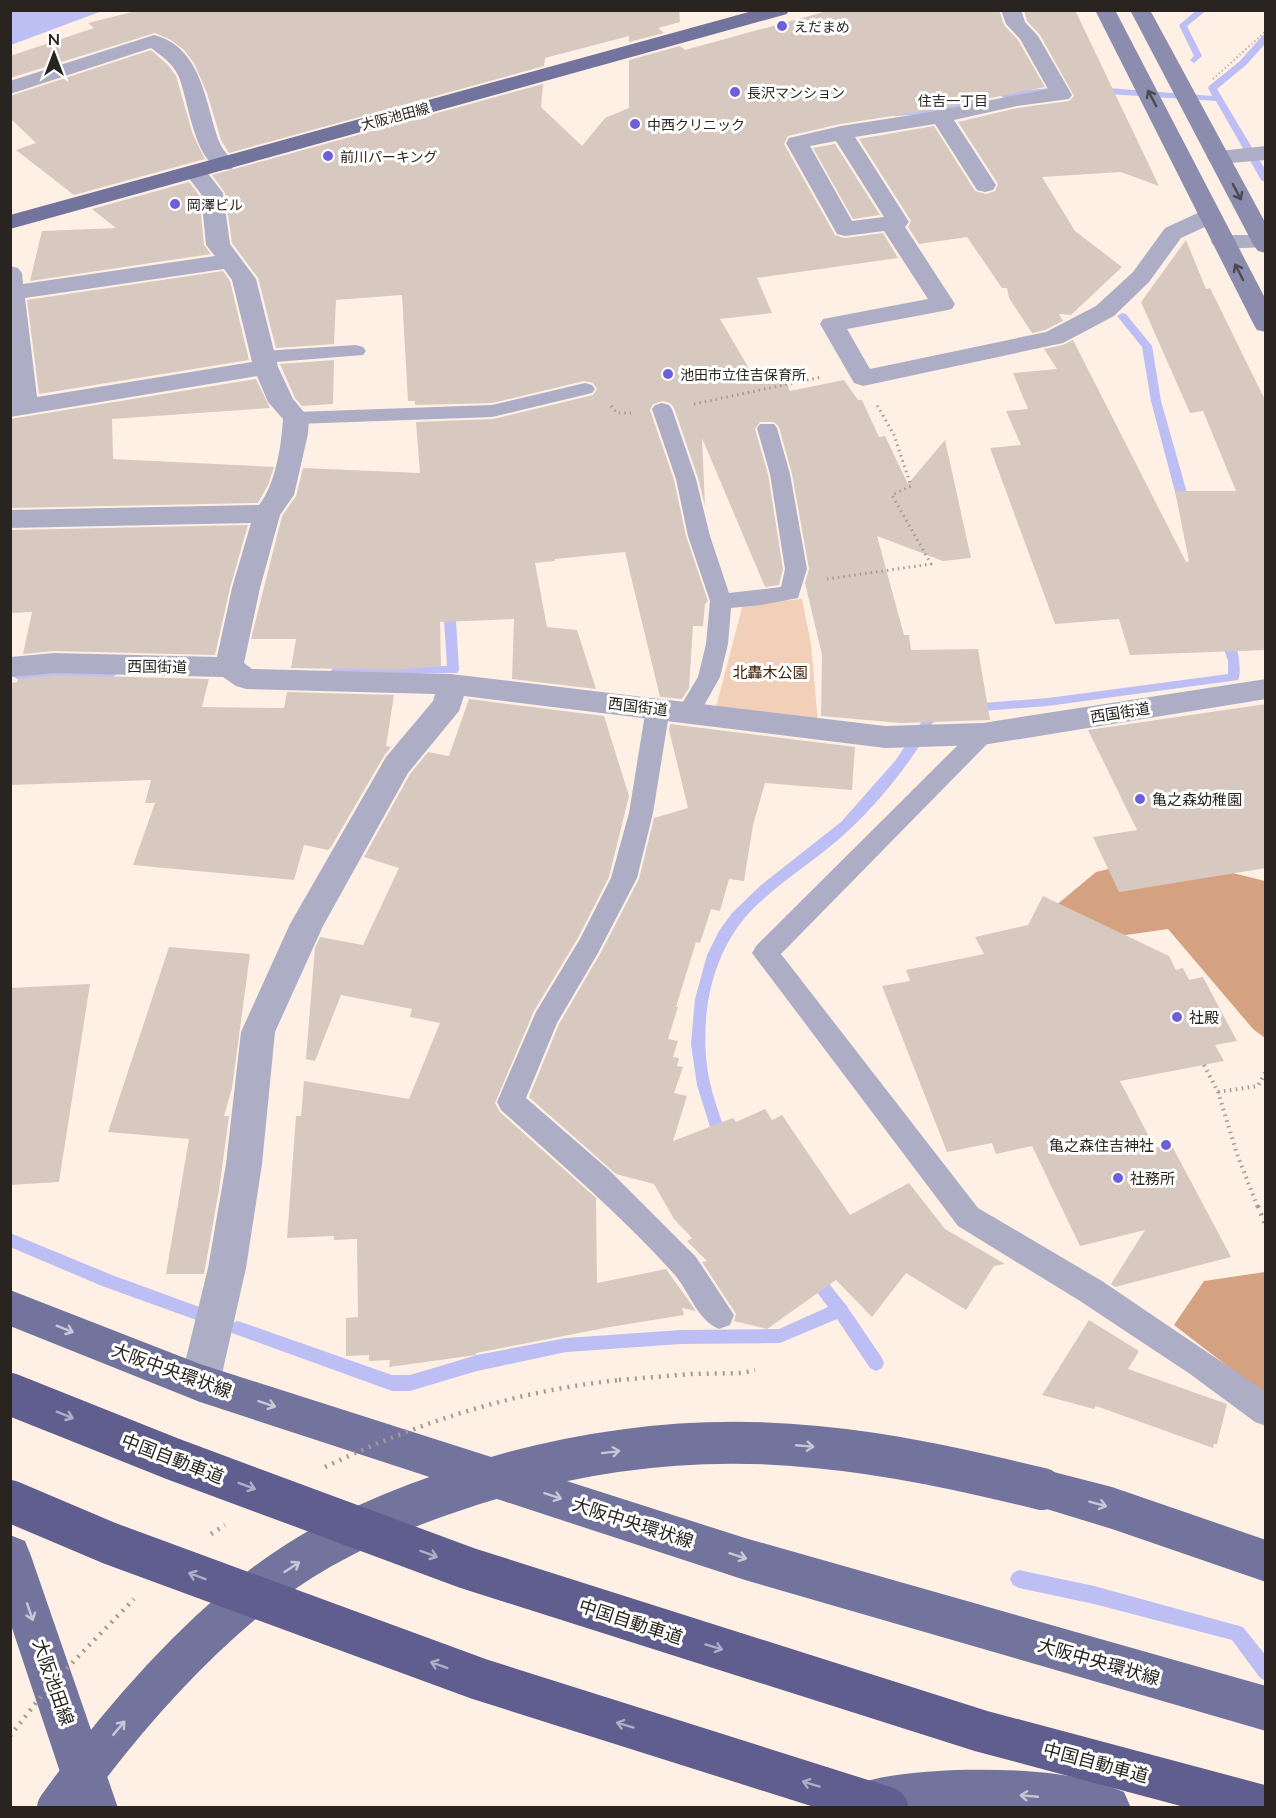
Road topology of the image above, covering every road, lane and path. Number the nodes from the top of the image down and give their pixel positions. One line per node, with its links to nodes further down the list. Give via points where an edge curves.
1 (780, 10): 12 (main road, 大阪池田線)
2 (1011, 10): 8 (street, via 1062,95 1023,98)
3 (1105, 10): 15 (street, one-way to 3)
4 (1140, 10): 11 (street)
5 (1266, 31): 6 (path, via 1217,78)
6 (1209, 81)
7 (10, 88): 12 (street, via 154,41 174,55 187,72 209,146)
8 (942, 116): 9 (street); 14 (street)
9 (841, 132): 17 (street, via 898,222); 17 (street, via 797,143 845,229)
10 (1257, 154): 11 (street)
11 (1218, 157): 18 (street, one-way to 18)
12 (224, 164): 13 (main road, 大阪池田線)
13 (195, 172): 16 (main road, 大阪池田線); 20 (street, via 212,193 218,245)
14 (985, 185)
15 (1210, 216): 19 (street); 25 (street, via 1173,233 1140,277 1105,311 1054,338)
16 (10, 222)
17 (891, 223): 25 (street, via 942,304 832,324)
18 (1262, 235): 19 (street)
19 (1223, 242): 22 (street, one-way to 19)
20 (231, 261): 21 (street); 24 (street, via 244,279)
21 (12, 283): 28 (street)
22 (1266, 325)
23 (356, 351): 24 (lane)
24 (264, 362): 28 (street); 30 (street, via 281,402)
25 (860, 373): 29 (path); 34 (path, via 894,435 911,486 892,495 931,564)
26 (585, 389): 30 (lane, via 492,411)
27 (610, 404): 29 (path, via 617,413)
28 (18, 408)
29 (662, 409): 35 (lane)
30 (296, 418): 32 (street, via 281,495)
31 (767, 428): 34 (lane, via 788,516 796,569)
32 (267, 514): 33 (street); 36 (street)
33 (10, 519)
34 (793, 583): 35 (lane, via 790,593)
35 (721, 601): 41 (lane, via 709,677)
36 (229, 667): 37 (street, 西国街道, via 54,663); 38 (street, 西国街道, via 246,679)
37 (10, 668)
38 (451, 684): 40 (street, 西国街道); 51 (street, via 448,704 397,765 307,924 258,1032 244,1164 229,1256)
39 (1266, 689): 42 (street, 西国街道)
40 (657, 708): 41 (street, 西国街道); 48 (lane, via 641,813 624,878 545,1020 511,1102 599,1179 686,1266)
41 (689, 712): 42 (street, 西国街道, via 885,737)
42 (983, 734): 53 (lane, via 765,953 968,1217 1091,1291)
43 (1204, 1065): 45 (path)
44 (1266, 1071): 45 (path, via 1258,1086)
45 (1218, 1092): 46 (path, via 1236,1154)
46 (1266, 1227)
47 (10, 1308): 51 (main road, 大阪中央環状線, one-way to 51)
48 (719, 1315)
49 (755, 1370): 50 (path)
50 (619, 1380)
51 (200, 1383): 57 (main road, 大阪中央環状線, one-way to 57, via 745,1558)
52 (10, 1394): 58 (highway, 中国自動車道, one-way to 58, bridge, via 467,1568 981,1731)
53 (1266, 1411)
54 (10, 1501): 62 (highway, one-way to 54, bridge, via 479,1679 109,1543)
55 (10, 1557): 60 (main road, 大阪池田線, one-way to 60)
56 (1266, 1561): 59 (main road, one-way to 56, bridge, via 110,1739 185,1653 280,1574 342,1535 378,1518 531,1466 616,1451 701,1444 822,1447 929,1463 1042,1489 1112,1508)
57 (1266, 1709)
58 (1266, 1807)
59 (58, 1808)
60 (95, 1808)
61 (850, 1808): 63 (main road, one-way to 61, via 1036,1796 986,1793 896,1797)
62 (886, 1808)
63 (1108, 1808)

